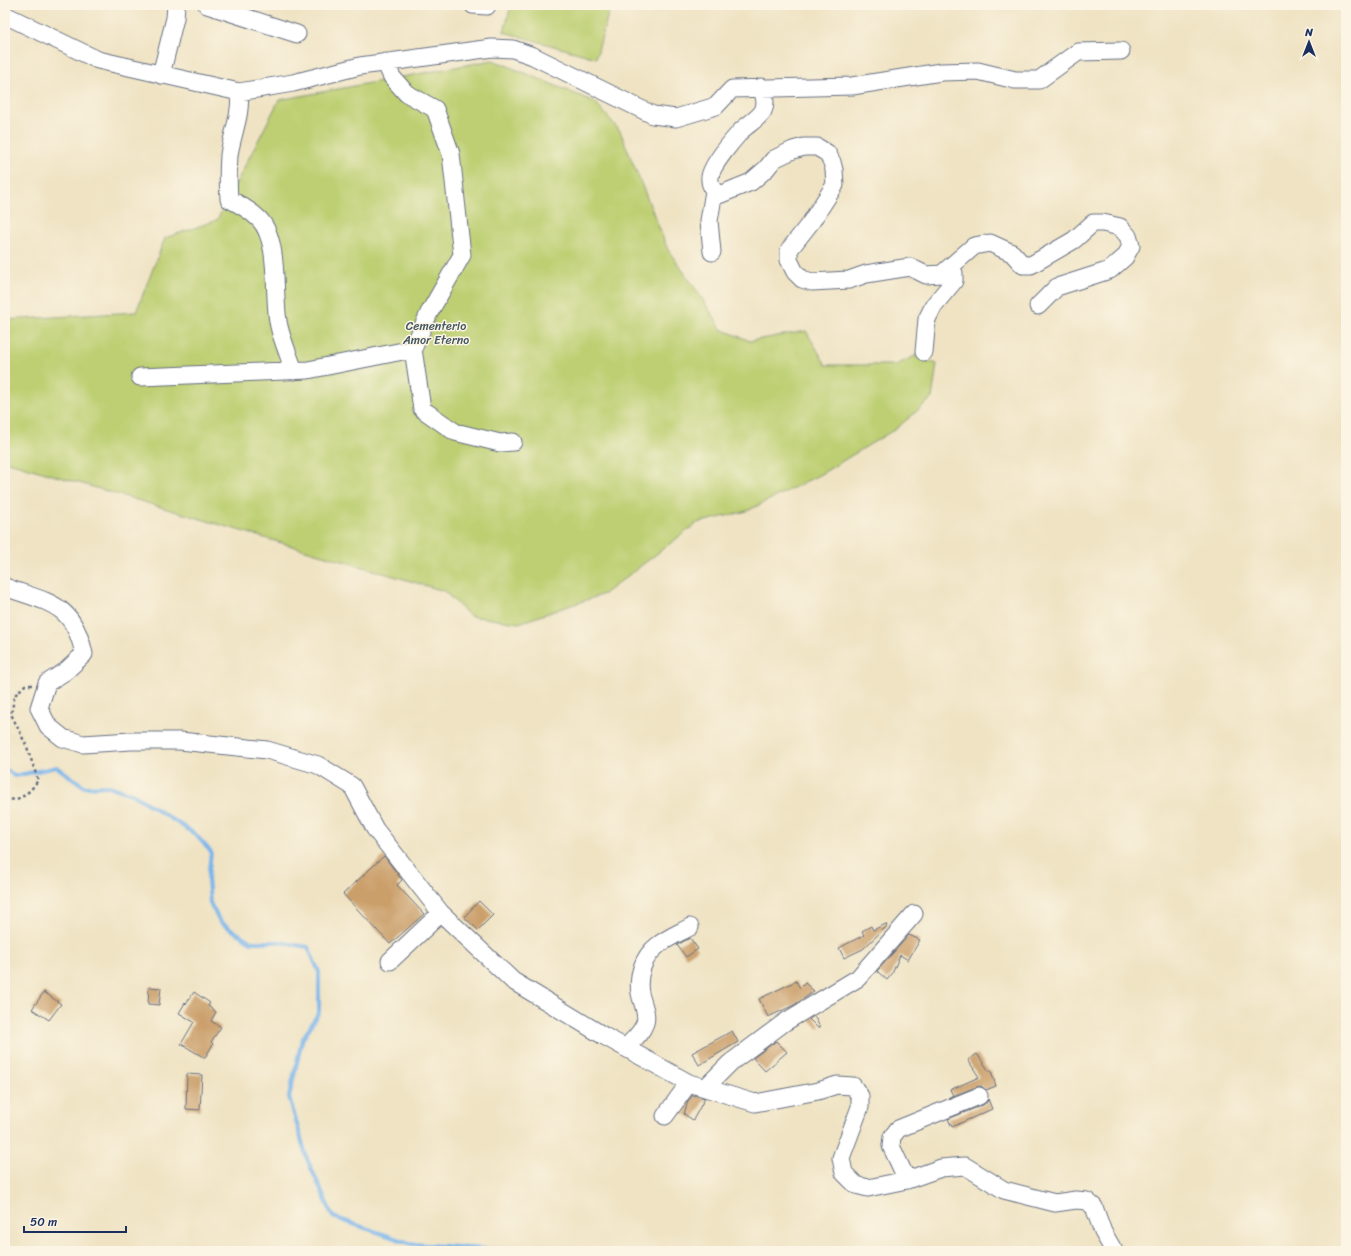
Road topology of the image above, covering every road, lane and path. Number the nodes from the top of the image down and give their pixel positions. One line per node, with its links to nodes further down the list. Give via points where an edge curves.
1 (176, 5): 7 (street)
2 (207, 5): 4 (street)
3 (5, 15): 7 (street, via 98,60)
4 (297, 34)
5 (1121, 51): 8 (street, via 1078,52 1039,80 1015,80 978,71 941,72 852,86)
6 (385, 62): 8 (street, via 492,48 513,49 534,56 653,115 676,118 716,106 732,89); 9 (street, via 293,83); 14 (street, via 392,77 406,93 435,109 451,154 462,255)
7 (160, 75): 9 (street)
8 (761, 87): 10 (street, via 766,100 763,110 754,122 742,130 716,164 710,176 710,184)
9 (239, 92): 16 (street, via 239,117 229,154 229,199 259,219 269,233 275,271 278,321)
10 (714, 191): 11 (street, via 709,221); 12 (street, via 719,195 751,182 774,159 793,150 817,146 827,153 832,162 835,185 789,250 789,260 802,279 812,282 849,280 866,274 910,267 926,275 942,274)
11 (712, 252)
12 (951, 267): 13 (street, via 974,246 990,243 1012,253 1023,265 1031,265 1074,240 1093,223 1120,227 1128,236 1130,246 1125,257 1110,270 1057,287); 15 (street, via 954,280 934,305 927,319)
13 (1038, 306)
14 (413, 349): 16 (street, via 308,370); 18 (street, via 422,409 455,432 500,443)
15 (924, 352)
16 (294, 370): 17 (street)
17 (140, 377)
18 (513, 442)
19 (5, 588): 20 (street, via 50,602 69,616 81,638 84,654 66,671)
20 (47, 683): 21 (path, via 25,685 15,695 11,714 27,747 38,780 32,790 23,796 10,800); 22 (street, via 39,708 48,726 63,738 83,744 180,741 267,750 318,765 352,786 374,829)
21 (5, 798)
22 (442, 912): 25 (street); 26 (street, via 513,981)
23 (914, 914): 28 (street, via 858,978 785,1022 730,1063)
24 (690, 927): 26 (street, via 657,946 645,959 639,976 645,1022 641,1032)
25 (390, 961)
26 (626, 1047): 27 (street)
27 (689, 1083): 28 (street); 30 (street)
28 (705, 1088): 31 (street, via 754,1103 837,1085 853,1086 860,1096 860,1106 841,1158 844,1173 856,1185 868,1188)
29 (979, 1096): 31 (street, via 898,1129 892,1137 891,1146)
30 (665, 1116)
31 (907, 1180): 32 (street, via 941,1168 965,1166 1004,1190 1055,1203 1087,1201 1094,1207 1103,1232)
32 (1114, 1251)

